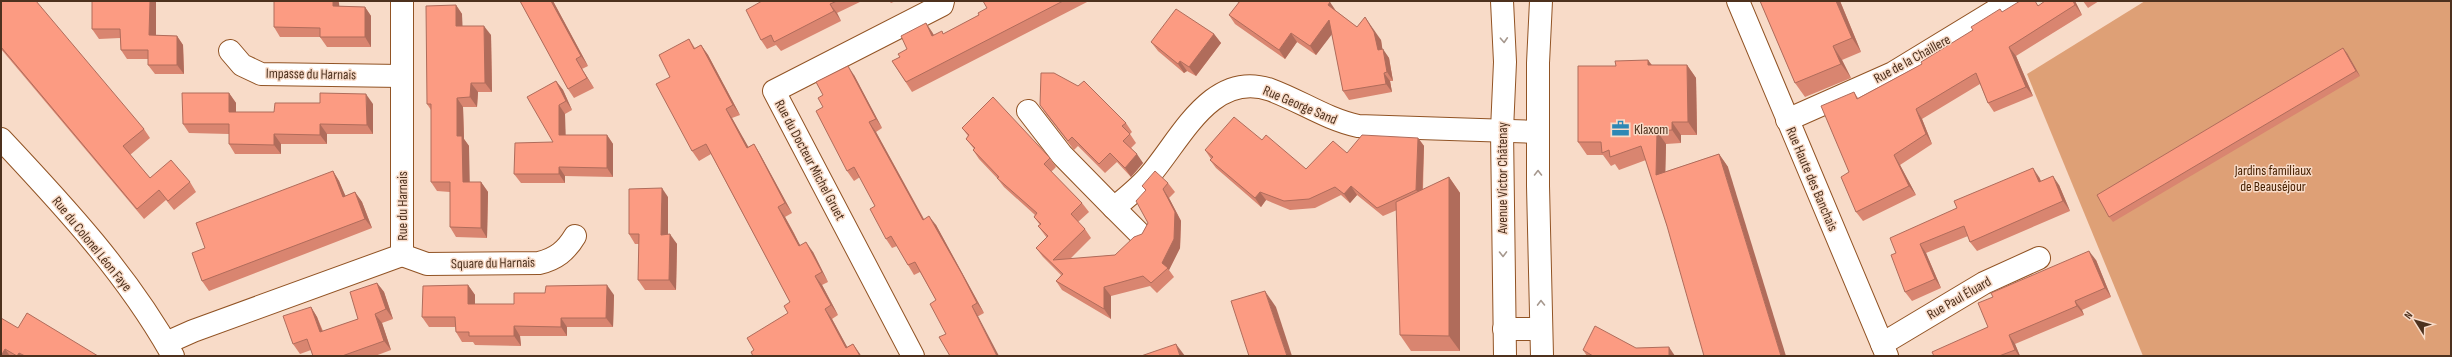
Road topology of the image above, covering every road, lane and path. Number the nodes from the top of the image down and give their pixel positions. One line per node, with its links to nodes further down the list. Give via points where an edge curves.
1 (402, 1): 8 (street, Rue du Harnais)
2 (1502, 1): 11 (street, Avenue Victor Châtenay, one-way to 11, via 1505,62)
3 (1541, 1): 12 (street)
4 (1738, 1): 10 (street, Rue Haute des Banchais)
5 (2011, 1): 10 (street, Rue de la Chaillere, via 1893,73)
6 (945, 2): 23 (street, Rue du Docteur Michel Gruet, via 774,91)
7 (230, 51): 8 (street, Impasse du Harnais, via 242,65 261,74)
8 (401, 76): 17 (street, Rue du Harnais)
9 (1028, 111): 14 (street, via 1062,155)
10 (1787, 120): 22 (street, Rue Haute des Banchais)
11 (1502, 130): 12 (street, Rue George Sand); 14 (street, Rue George Sand, via 1390,129 1358,126 1330,118 1272,90 1243,86 1229,90 1207,103 1149,177); 19 (street, Avenue Victor Châtenay, one-way to 19)
12 (1538, 132): 20 (street, one-way to 12)
13 (1, 140): 21 (street, Rue du Colonel Léon Faye, via 67,210 118,274)
14 (1114, 208): 15 (street)
15 (1140, 234)
16 (575, 236): 17 (street, Square du Harnais, via 562,253 551,260 539,263 427,264)
17 (402, 255): 21 (street, Rue du Harnais, via 193,331)
18 (2038, 258): 22 (street, Rue Paul Éluard, via 1984,282)
19 (1504, 329): 20 (street); 24 (street, Avenue Victor Châtenay)
20 (1541, 329): 25 (street)
21 (169, 350)
22 (1884, 350)
23 (913, 356)
24 (1505, 356)
25 (1542, 356)

